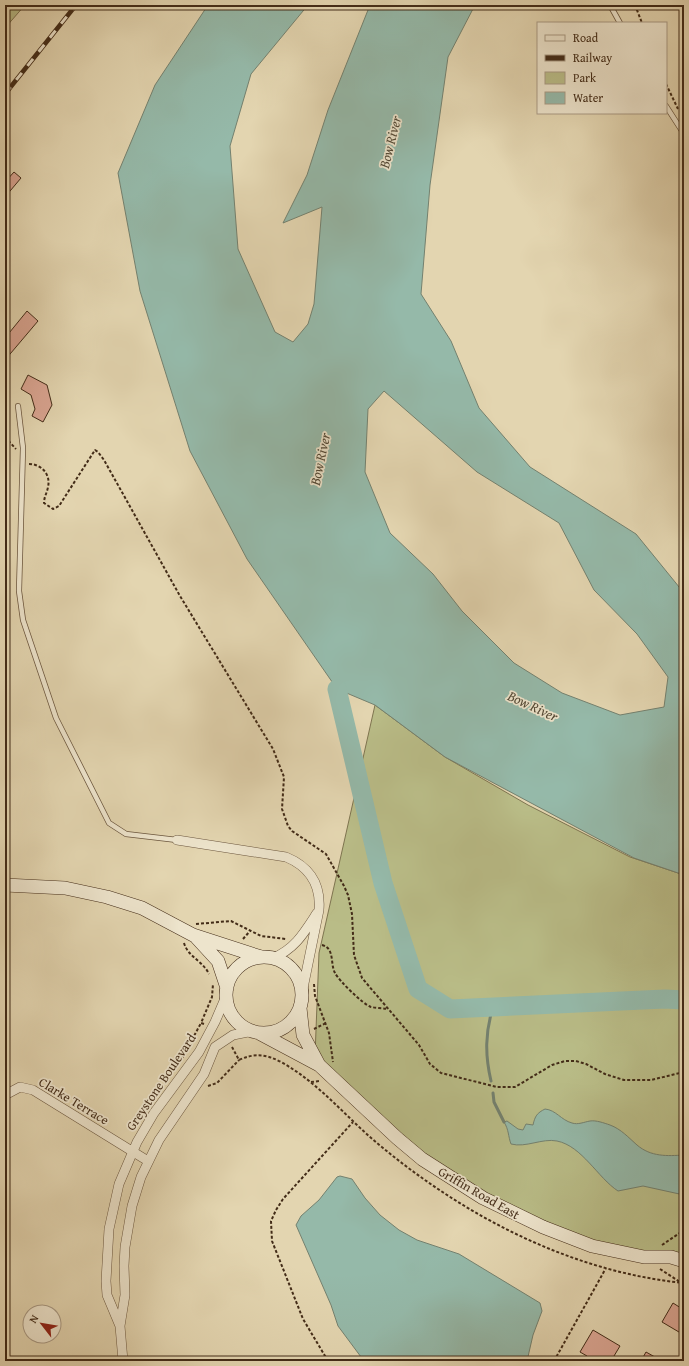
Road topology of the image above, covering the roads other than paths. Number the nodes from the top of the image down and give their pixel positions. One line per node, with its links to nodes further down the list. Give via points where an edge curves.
1 (610, 5): 2 (lane)
2 (619, 22)
3 (667, 108): 4 (lane)
4 (684, 134)
5 (18, 406): 6 (lane, via 23,448 19,591 23,620 56,718 109,823 126,834)
6 (177, 840): 8 (street, via 292,859 313,878 320,899)
7 (5, 885): 9 (main road, via 90,892 142,908)
8 (319, 910): 10 (street, via 292,947 285,953); 12 (street)
9 (193, 935): 10 (main road); 11 (main road, via 218,961)
10 (267, 958): 11 (main road, via 249,960 239,967 232,976); 12 (main road, via 284,963 293,970)
11 (227, 991): 14 (main road, via 228,1006 233,1017 242,1026); 17 (street, Greystone Boulevard, via 199,1052 154,1113)
12 (302, 992): 13 (main road)
13 (300, 1008): 14 (main road, via 294,1019 284,1028 272,1032); 15 (main road, Griffin Road East, via 303,1035)
14 (256, 1032): 15 (main road, Griffin Road East); 18 (street, Greystone Boulevard, via 233,1035 215,1048 204,1074 158,1140)
15 (319, 1065): 20 (main road, Griffin Road East, via 422,1159 483,1198 566,1237 613,1252)
16 (5, 1095): 17 (street, Clarke Terrace, via 20,1087 33,1090)
17 (132, 1151): 18 (street, Clarke Terrace); 21 (street, Greystone Boulevard, via 115,1198 107,1244 107,1295)
18 (148, 1161): 21 (street, Greystone Boulevard, via 137,1188 127,1230 125,1295)
19 (684, 1253): 20 (main road, Griffin Road East)
20 (678, 1259)
21 (120, 1326): 22 (street, Greystone Boulevard)
22 (123, 1361)

